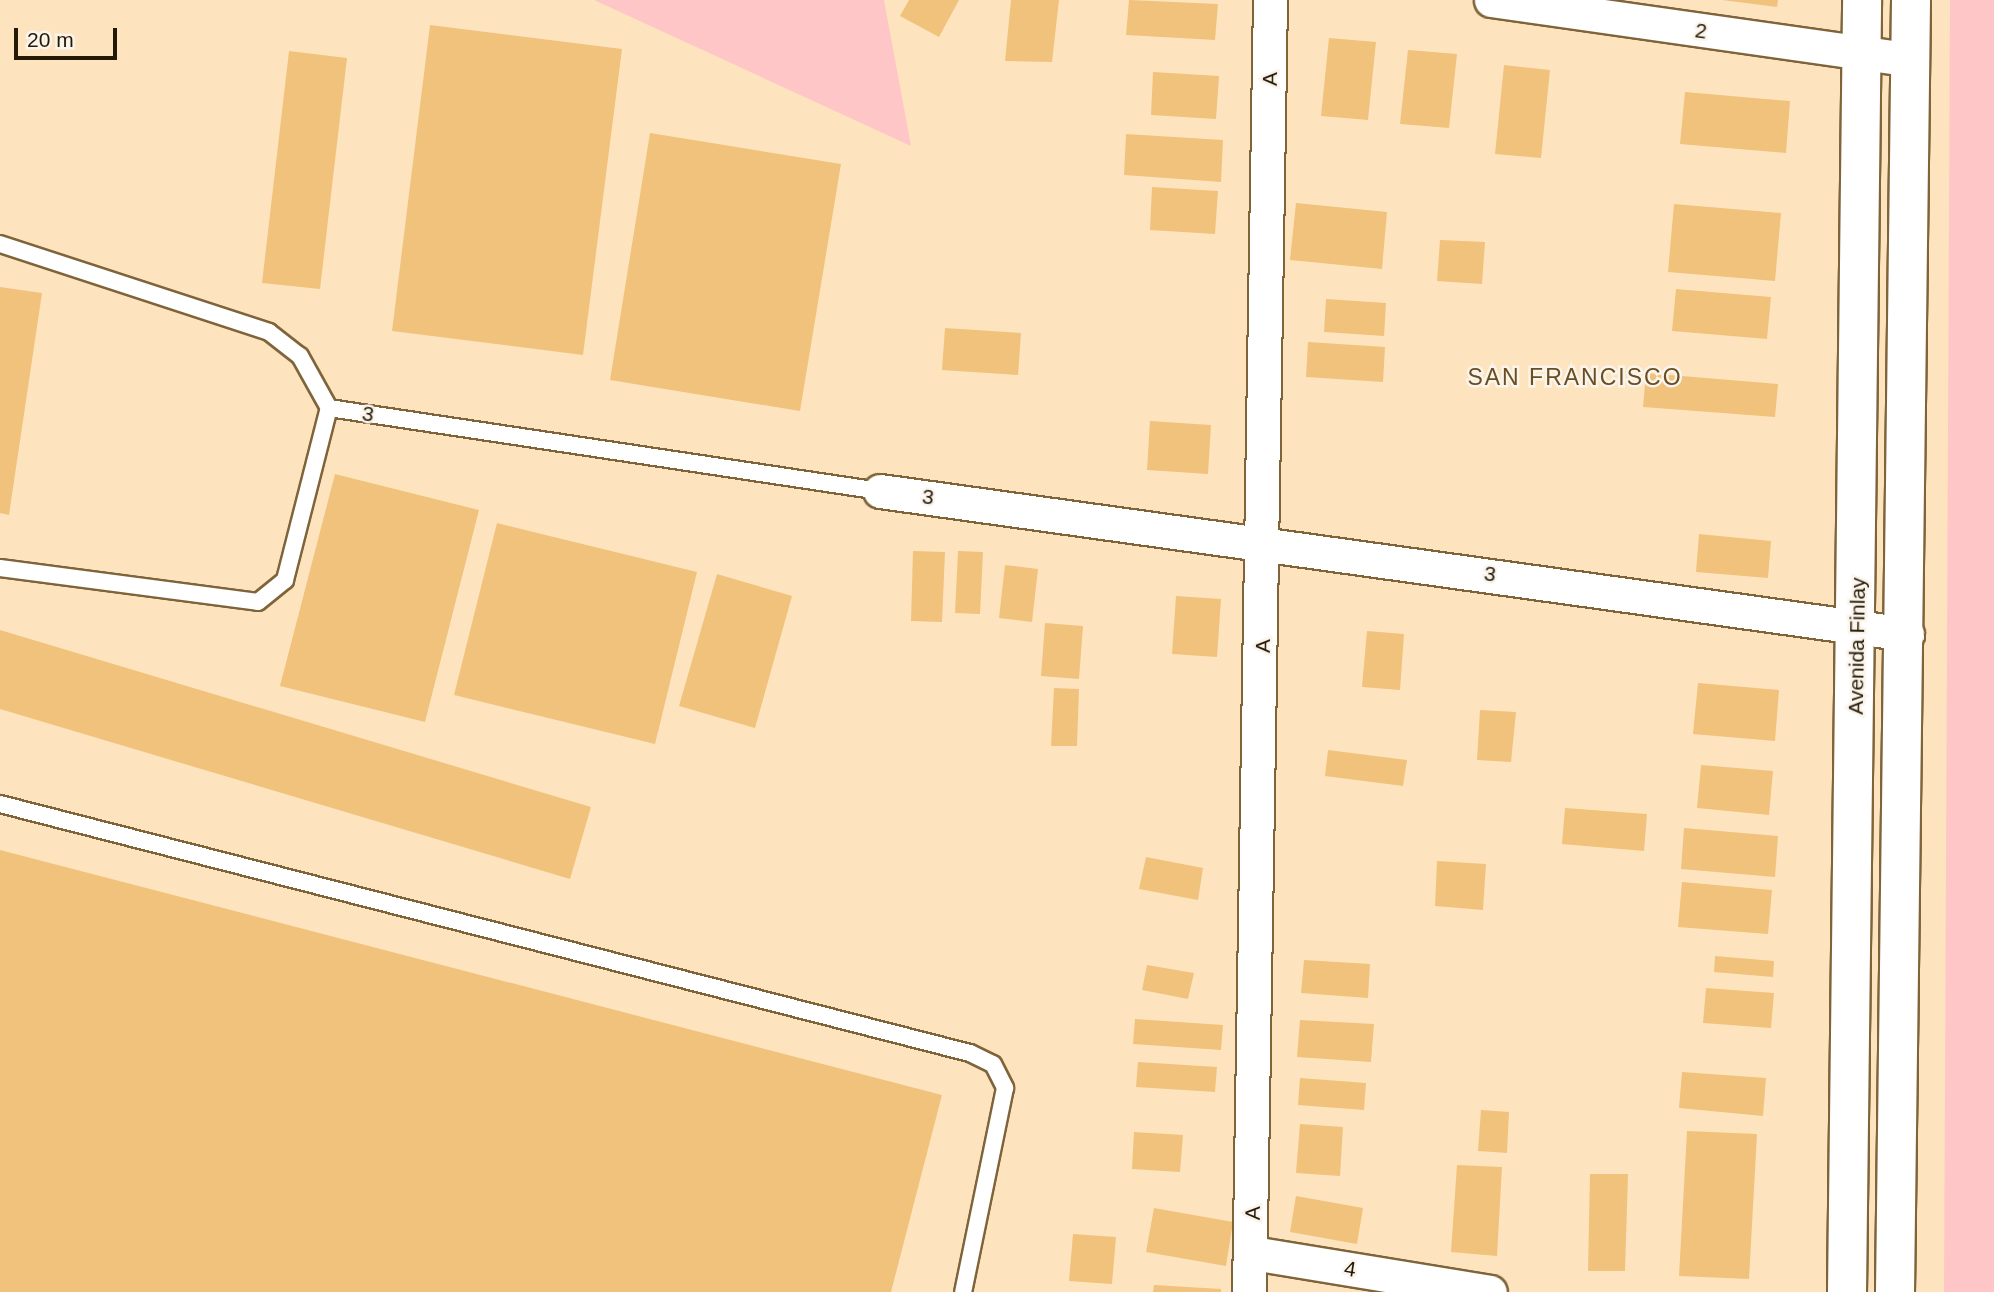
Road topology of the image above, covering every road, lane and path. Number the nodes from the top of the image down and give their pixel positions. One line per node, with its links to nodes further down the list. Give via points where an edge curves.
1 (1270, 0): 10 (street, A)
2 (1491, 0): 5 (street, 2)
3 (1862, 0): 5 (highway, Avenida Finlay)
4 (1911, 0): 6 (highway)
5 (1863, 54): 6 (street, 2); 12 (highway, Avenida Finlay)
6 (1910, 60): 13 (highway)
7 (0, 244): 8 (lane, via 269,332 300,356)
8 (329, 408): 9 (lane, 3); 11 (lane, via 285,580 258,602)
9 (880, 491): 10 (street, 3)
10 (1265, 541): 12 (street, 3); 15 (street, A)
11 (0, 568)
12 (1858, 628): 13 (street, 3); 19 (highway, Avenida Finlay)
13 (1907, 634): 20 (highway)
14 (0, 804): 16 (lane, via 970,1053 993,1064 1005,1088)
15 (1252, 1253): 17 (street, A); 18 (street, 4)
16 (964, 1292)
17 (1249, 1292)
18 (1490, 1292)
19 (1847, 1292)
20 (1895, 1292)

